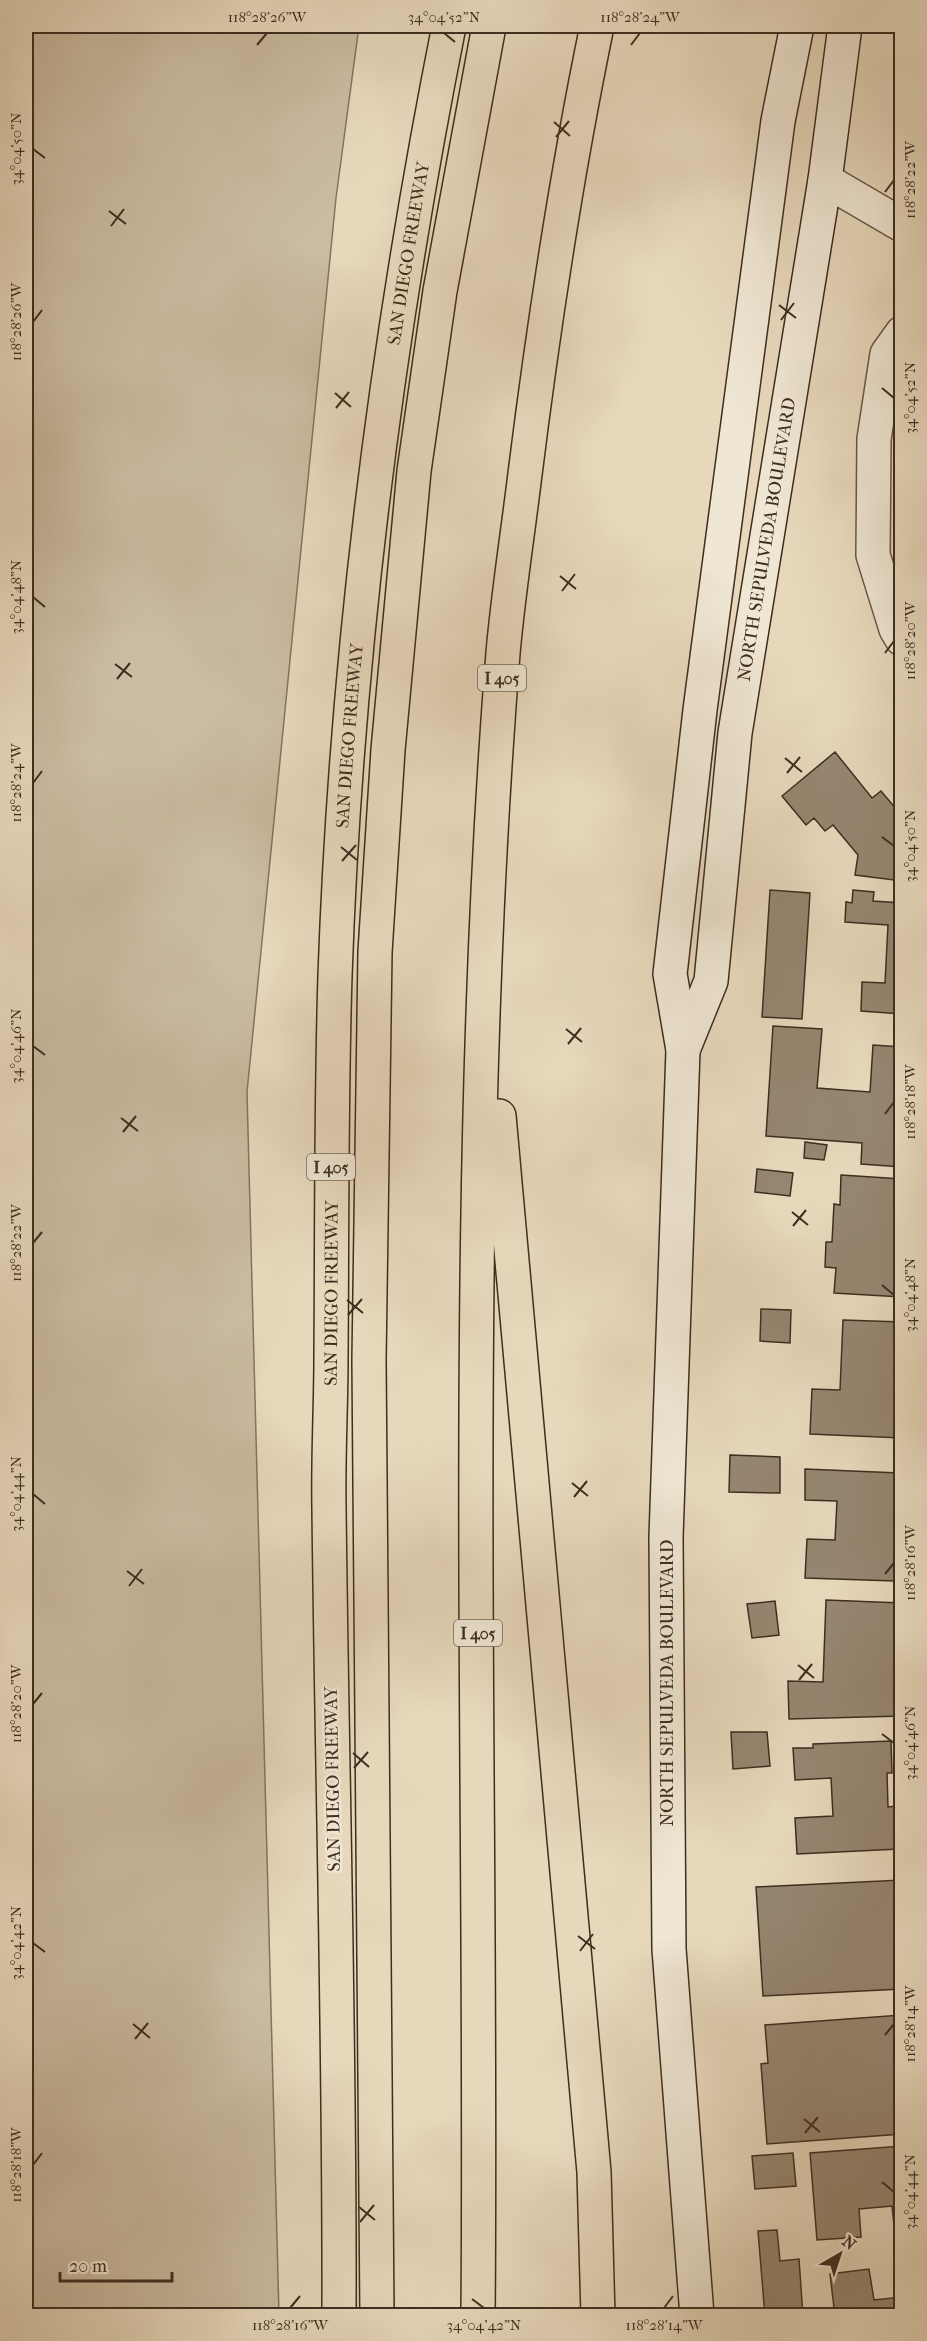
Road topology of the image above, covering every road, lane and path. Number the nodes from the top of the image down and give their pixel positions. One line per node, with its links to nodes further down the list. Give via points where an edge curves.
1 (449, 26): 12 (highway, SAN DIEGO FREEWAY / I 405, via 424,153 366,558 348,760 336,971 329,1498)
2 (489, 26): 13 (highway, via 440,291 414,471 388,750 375,952 369,1360)
3 (597, 26): 10 (highway, I 405, via 555,258 507,625)
4 (796, 26): 11 (main road, NORTH SEPULVEDA BOULEVARD, via 778,121 672,951 670,974)
5 (845, 26): 6 (main road, NORTH SEPULVEDA BOULEVARD)
6 (825, 180): 7 (main road); 11 (main road, NORTH SEPULVEDA BOULEVARD, via 735,734 711,981)
7 (902, 225)
8 (902, 333): 9 (main road, via 887,354 874,439 873,543 873,555)
9 (902, 639)
10 (484, 951): 14 (highway, I 405, via 477,1300); 15 (highway, via 594,2172)
11 (682, 1050): 16 (main road, NORTH SEPULVEDA BOULEVARD, via 666,1537 669,1926)
12 (339, 2316)
13 (377, 2316)
14 (478, 2316)
15 (598, 2316)
16 (697, 2316)

